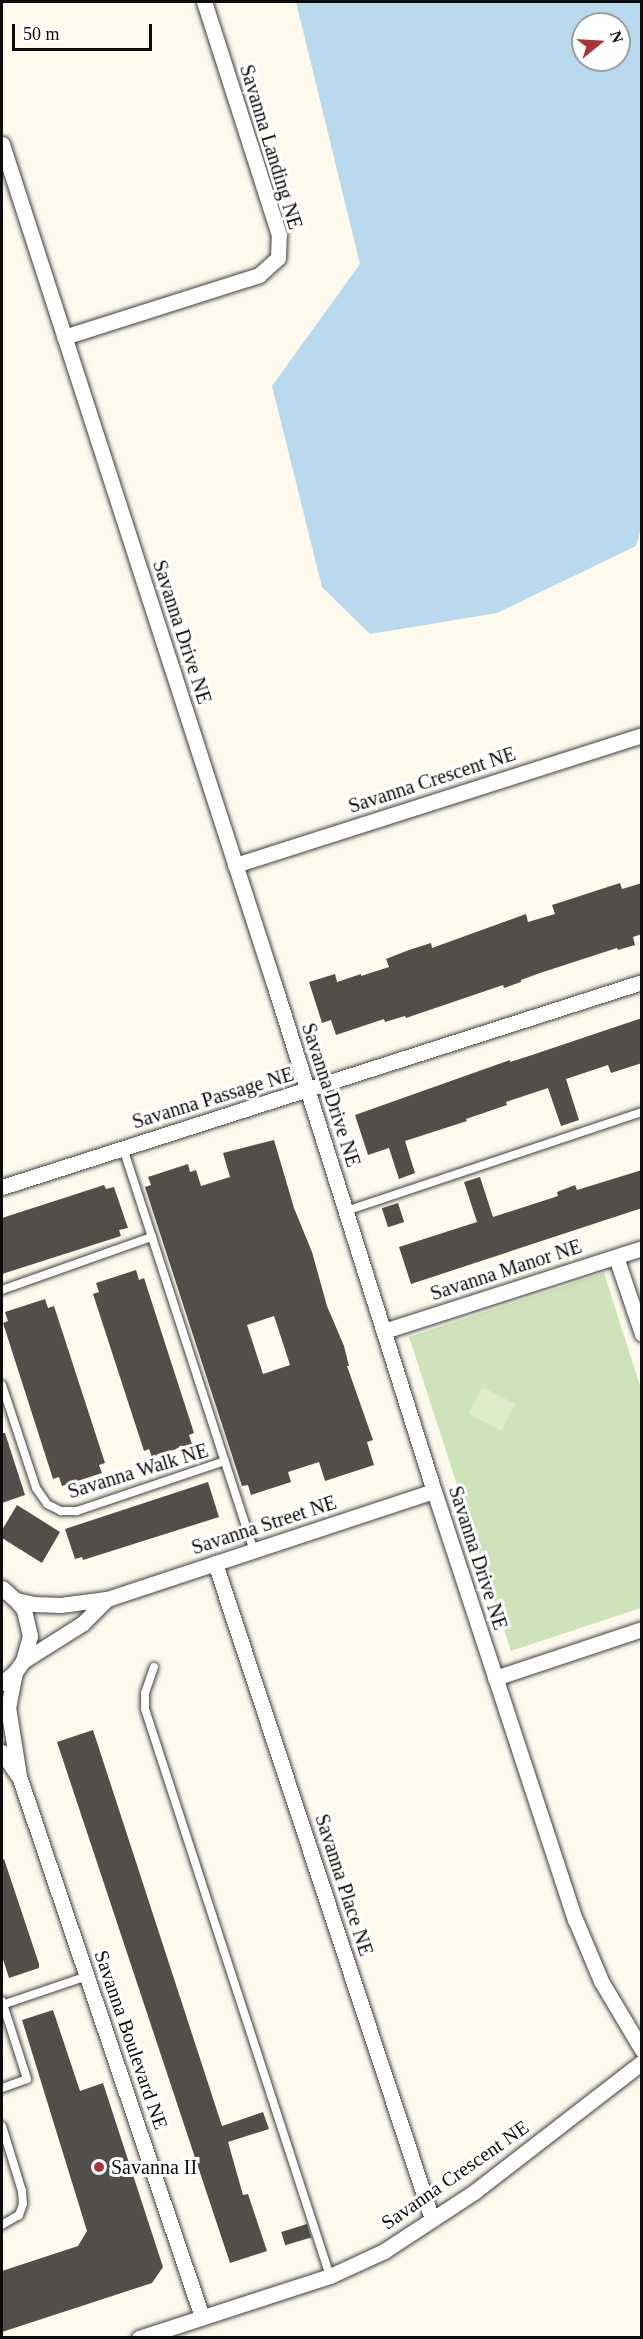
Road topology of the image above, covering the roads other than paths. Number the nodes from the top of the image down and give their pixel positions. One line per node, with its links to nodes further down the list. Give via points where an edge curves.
1 (204, 2): 3 (street, Savanna Landing NE, via 279,235 278,258 259,275)
2 (2, 144): 3 (street, Savanna Drive NE)
3 (64, 337): 5 (street, Savanna Drive NE)
4 (642, 735): 5 (street, Savanna Crescent NE)
5 (235, 865): 7 (street, Savanna Drive NE)
6 (642, 982): 7 (street, Savanna Passage NE)
7 (307, 1091): 9 (street, Savanna Passage NE); 11 (street, Savanna Drive NE)
8 (642, 1112): 11 (lane)
9 (123, 1148): 10 (street, Savanna Passage NE); 12 (lane, Savanna Walk NE)
10 (2, 1187)
11 (345, 1211): 16 (street, Savanna Drive NE)
12 (152, 1237): 15 (lane); 19 (lane, Savanna Walk NE)
13 (642, 1248): 14 (street, Savanna Manor NE)
14 (616, 1257): 16 (street, Savanna Manor NE); 17 (street)
15 (2, 1290)
16 (384, 1331): 20 (street, Savanna Drive NE)
17 (642, 1334)
18 (2, 1385): 19 (lane, Savanna Walk NE, via 36,1488 47,1503 61,1511 77,1512)
19 (225, 1461): 21 (lane, Savanna Walk NE)
20 (434, 1491): 21 (street, Savanna Street NE); 29 (street, Savanna Drive NE)
21 (254, 1551): 22 (street, Savanna Street NE)
22 (215, 1563): 25 (street, Savanna Street NE); 39 (street, Savanna Place NE)
23 (2, 1588): 24 (street)
24 (16, 1599): 25 (street, Savanna Street NE, via 60,1605); 27 (street, Savanna Boulevard NE, via 30,1636)
25 (107, 1599): 27 (street, Savanna Street NE, via 83,1623)
26 (642, 1629): 29 (street)
27 (19, 1667): 30 (street, Savanna Street NE); 32 (street, Savanna Boulevard NE, via 8,1707)
28 (154, 1667): 41 (lane, via 145,1693 145,1709)
29 (495, 1678): 35 (street, Savanna Drive NE, via 575,1918 601,1982)
30 (2, 1683)
31 (2, 1752): 32 (street, Savanna Boulevard NE)
32 (19, 1776): 33 (street, Savanna Boulevard NE)
33 (87, 1976): 34 (lane); 42 (street, Savanna Boulevard NE)
34 (2, 2003): 37 (lane, via 27,2079)
35 (642, 2050)
36 (642, 2062): 39 (street, Savanna Crescent NE, via 474,2192)
37 (2, 2088)
38 (2, 2126): 40 (lane, via 23,2204 19,2215)
39 (432, 2219): 41 (street, Savanna Crescent NE, via 384,2251)
40 (2, 2225)
41 (330, 2276): 42 (street, Savanna Crescent NE)
42 (202, 2317): 43 (street, Savanna Crescent NE)
43 (139, 2337)

